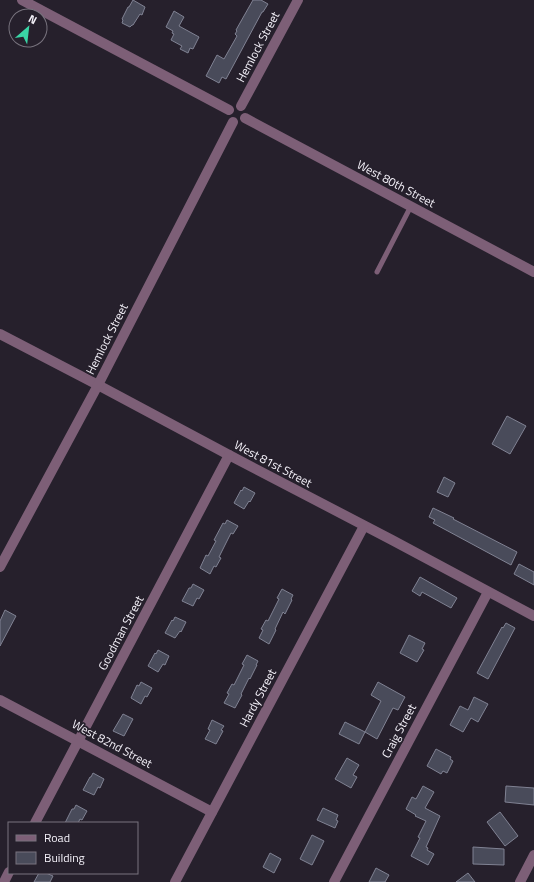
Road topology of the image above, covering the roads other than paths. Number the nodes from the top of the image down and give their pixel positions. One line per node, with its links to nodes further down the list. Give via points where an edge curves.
1 (22, 0): 4 (street)
2 (298, 0): 3 (street, Hemlock Street)
3 (241, 106): 4 (street, via 236,105); 5 (street, via 246,112)
4 (229, 110): 6 (street, via 228,117)
5 (245, 118): 6 (street, via 240,123); 7 (street, West 80th Street)
6 (233, 122): 11 (street, Hemlock Street)
7 (411, 206): 8 (lane); 9 (street, West 80th Street)
8 (377, 272)
9 (534, 272)
10 (0, 334): 11 (street, West 81st Street)
11 (98, 385): 12 (street, West 81st Street); 14 (street, Hemlock Street)
12 (229, 455): 13 (street, West 81st Street); 18 (street, Goodman Street)
13 (364, 526): 15 (street, West 81st Street); 19 (street, Hardy Street)
14 (0, 567)
15 (488, 592): 16 (street, West 81st Street); 23 (street, Craig Street)
16 (534, 616)
17 (0, 700): 18 (street, West 82nd Street)
18 (78, 741): 19 (street, West 82nd Street); 20 (street, Goodman Street)
19 (212, 812): 22 (street, Hardy Street)
20 (36, 822)
21 (534, 855): 24 (street)
22 (175, 882)
23 (334, 882)
24 (520, 882)

